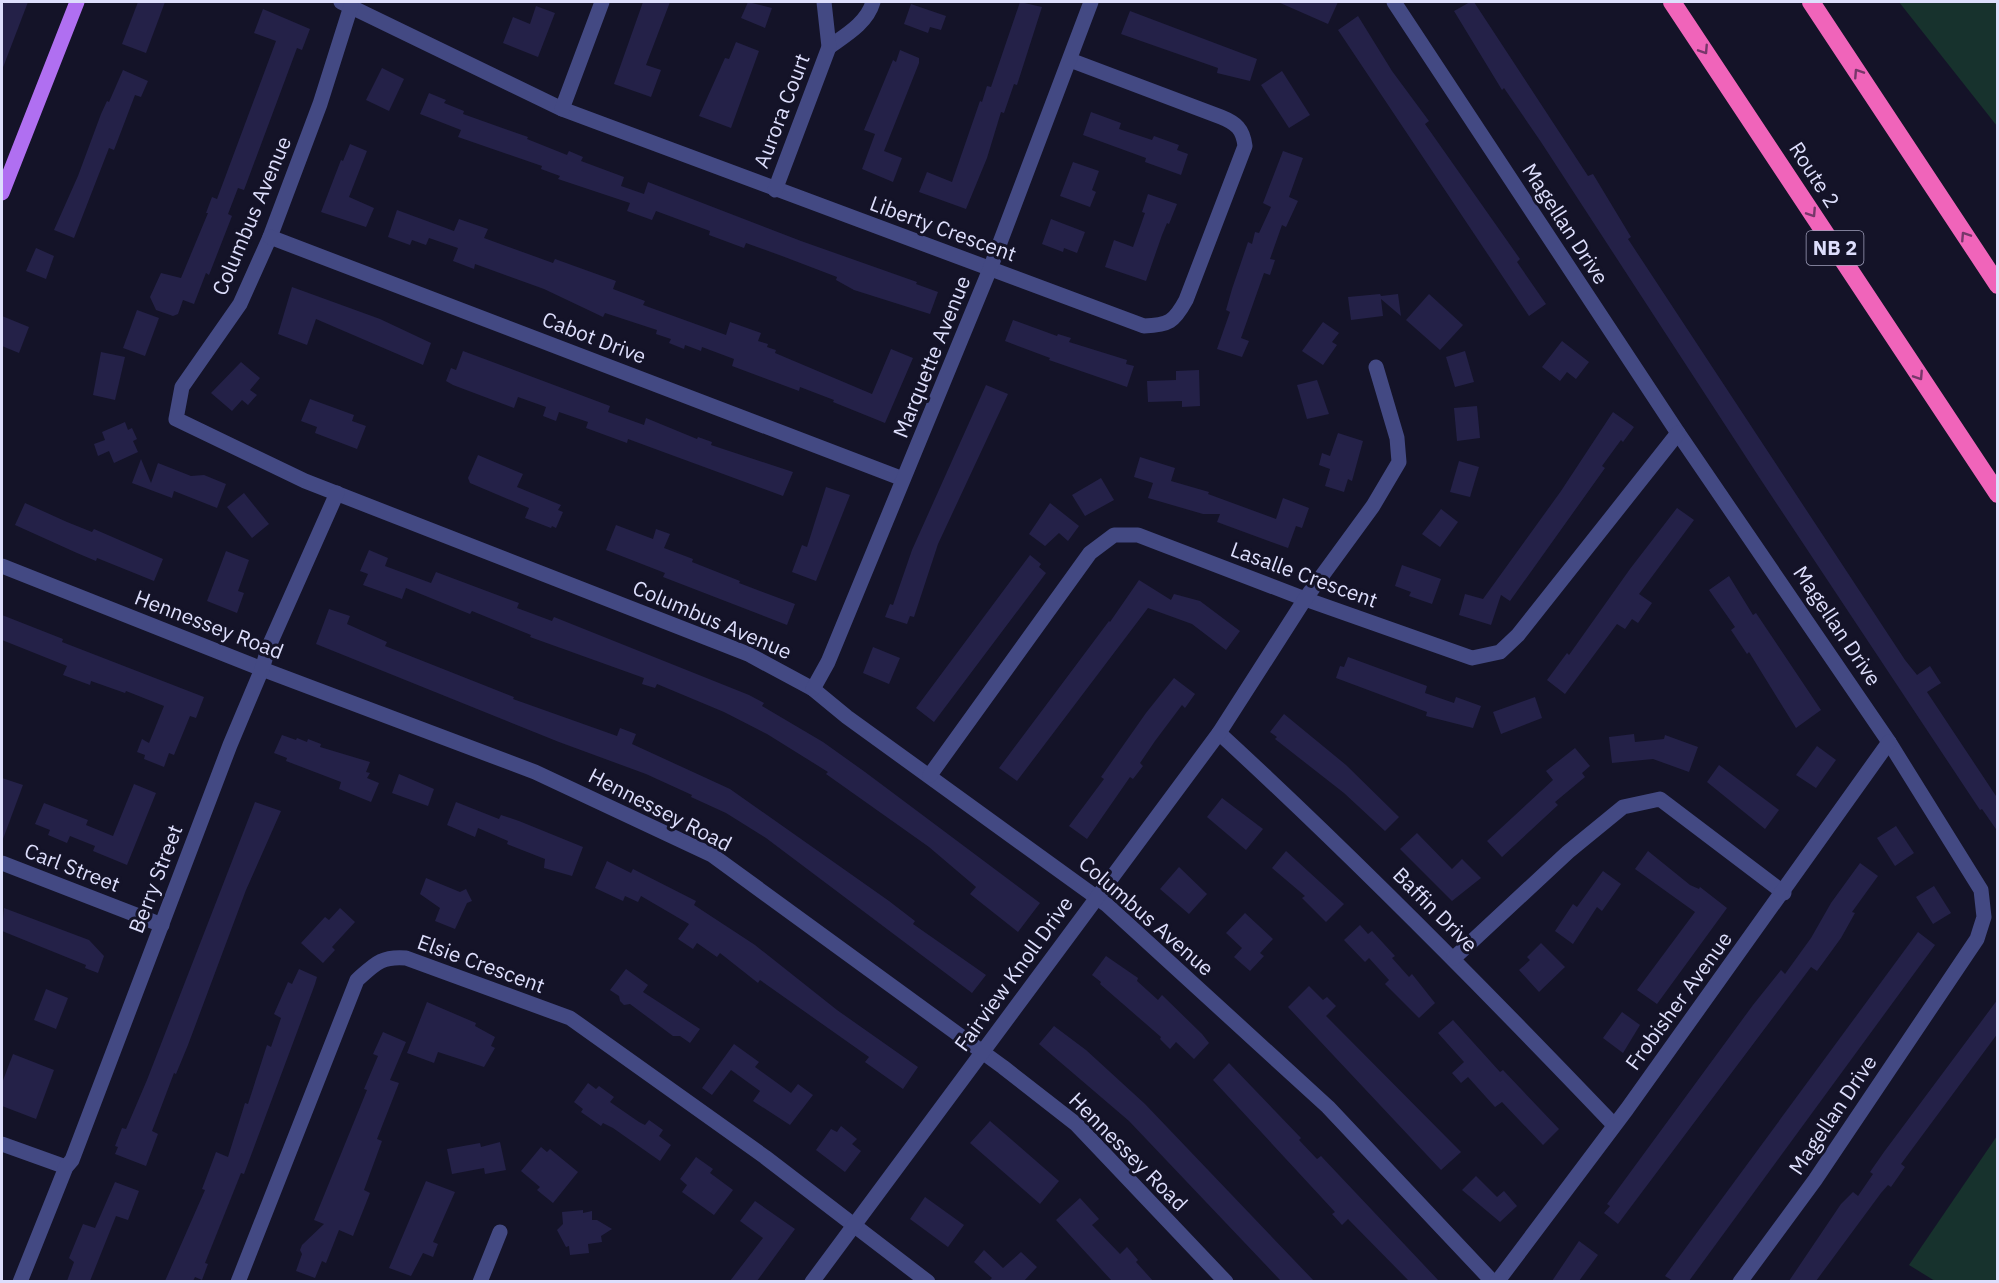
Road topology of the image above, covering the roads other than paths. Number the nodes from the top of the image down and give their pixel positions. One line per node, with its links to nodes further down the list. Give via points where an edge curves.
1 (76, 2): 14 (main road)
2 (602, 2): 12 (street)
3 (824, 2): 10 (street, Aurora Court)
4 (873, 2): 10 (street, Aurora Court, via 861,22)
5 (1091, 2): 11 (street, Marquette Avenue)
6 (1394, 2): 19 (street, Magellan Drive)
7 (1672, 2): 22 (highway, Route 2 / NB 2, one-way to 22)
8 (1811, 2): 17 (highway, one-way to 8)
9 (346, 4): 12 (street, Liberty Crescent); 15 (street, Columbus Avenue, via 320,104)
10 (829, 47): 13 (street, Aurora Court)
11 (1070, 60): 16 (street, Marquette Avenue); 16 (street, Liberty Crescent, via 1221,117 1239,128 1245,146 1209,242 1176,318 1161,325 1144,326)
12 (562, 109): 13 (street, Liberty Crescent)
13 (775, 189): 16 (street, Liberty Crescent)
14 (2, 193)
15 (270, 237): 20 (street, Cabot Drive); 21 (street, Columbus Avenue, via 240,304 182,387 176,419)
16 (990, 269): 20 (street, Marquette Avenue)
17 (1998, 285)
18 (1376, 367): 24 (street, Fairview Knoll Drive, via 1399,462 1373,506)
19 (1678, 433): 24 (street, Lasalle Crescent, via 1518,635 1500,652 1472,658); 28 (street, Magellan Drive)
20 (903, 479): 26 (street, Marquette Avenue, via 828,662)
21 (337, 493): 25 (street, Berry Street); 26 (street, Columbus Avenue, via 748,654)
22 (1998, 494)
23 (2, 566): 25 (street, Hennessey Road)
24 (1305, 599): 27 (street, Fairview Knoll Drive); 29 (street, Lasalle Crescent, via 1138,535 1114,535 1090,553)
25 (262, 669): 33 (street, Berry Street); 35 (street, Hennessey Road, via 535,772 712,855)
26 (813, 689): 29 (street, Columbus Avenue)
27 (1219, 733): 32 (street, Fairview Knoll Drive); 34 (street, Baffin Drive)
28 (1889, 742): 31 (street, Frobisher Avenue); 48 (street, Magellan Drive, via 1981,890 1984,916 1977,939 1815,1180)
29 (930, 775): 32 (street, Columbus Avenue)
30 (2, 863): 33 (street, Carl Street)
31 (1784, 893): 34 (street, via 1660,799 1623,807 1568,852); 36 (street, Frobisher Avenue)
32 (1098, 897): 35 (street, Fairview Knoll Drive); 47 (street, Columbus Avenue, via 1328,1107)
33 (162, 925): 38 (street, Berry Street)
34 (1454, 958): 36 (street, Baffin Drive)
35 (982, 1053): 39 (street, Fairview Knoll Drive); 46 (street, Hennessey Road, via 1076,1124)
36 (1614, 1125): 47 (street, Frobisher Avenue)
37 (2, 1144): 38 (street)
38 (66, 1167): 41 (street, Berry Street)
39 (855, 1224): 42 (street, Elsie Crescent, via 570,1018 406,958 389,957 357,980); 44 (street, Fairview Knoll Drive); 45 (street)
40 (500, 1232): 43 (street)
41 (20, 1281)
42 (238, 1281)
43 (480, 1281)
44 (813, 1281)
45 (928, 1281)
46 (1226, 1281)
47 (1495, 1281)
48 (1740, 1281)

